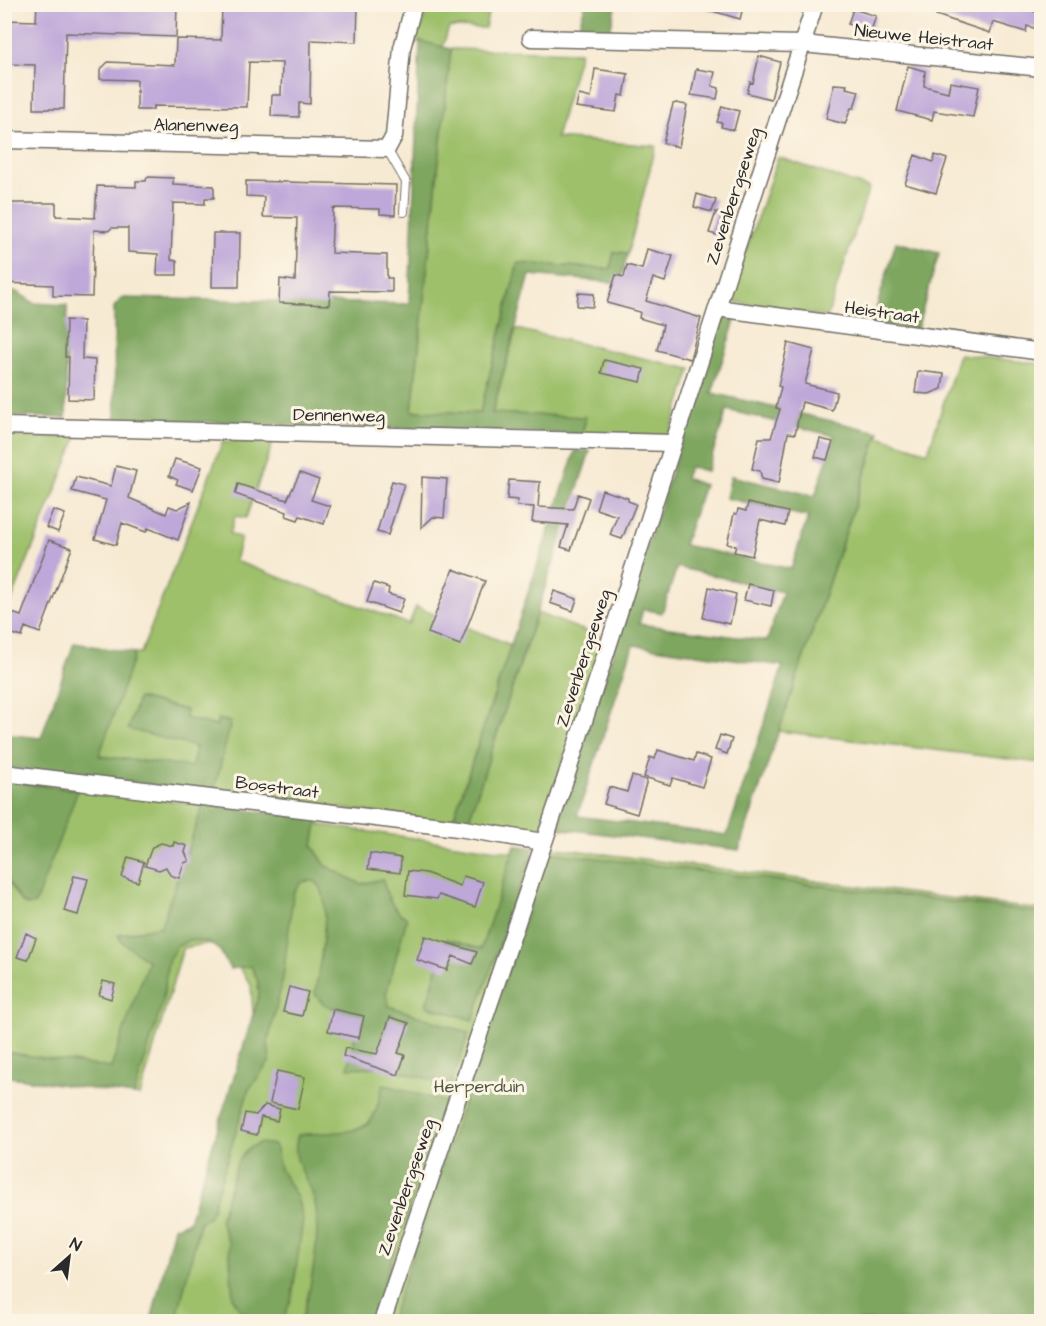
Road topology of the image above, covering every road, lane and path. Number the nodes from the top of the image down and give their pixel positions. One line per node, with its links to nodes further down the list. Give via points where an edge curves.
1 (414, 4): 7 (street, via 402,48 394,136)
2 (815, 4): 4 (street, Zevenbergseweg)
3 (531, 38): 4 (street, Nieuwe Heistraat)
4 (803, 44): 5 (street, Nieuwe Heistraat); 9 (street, Zevenbergseweg)
5 (1041, 68)
6 (4, 140): 7 (street, Alanenweg)
7 (387, 149): 8 (lane, via 406,182)
8 (404, 212)
9 (717, 308): 10 (street, Heistraat); 12 (street, Zevenbergseweg)
10 (1041, 352)
11 (4, 426): 12 (street, Dennenweg)
12 (673, 443): 14 (street, Zevenbergseweg)
13 (4, 773): 14 (street, Bosstraat, via 458,828)
14 (543, 842): 15 (street, Zevenbergseweg)
15 (382, 1322)

